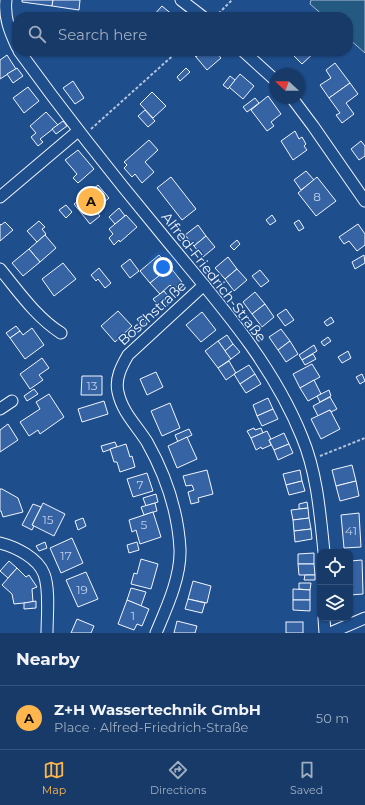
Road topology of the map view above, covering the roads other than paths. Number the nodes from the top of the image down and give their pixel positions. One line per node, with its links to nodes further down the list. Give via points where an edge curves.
1 (6, 0): 3 (street)
2 (181, 0): 4 (street)
3 (2, 11): 5 (street)
4 (197, 12)
5 (12, 37)
6 (23, 56): 10 (street, Alfred-Friedrich-Straße)
7 (249, 56): 8 (street)
8 (269, 75)
9 (297, 104): 12 (street)
10 (80, 133): 11 (street); 14 (street, Alfred-Friedrich-Straße)
11 (0, 197)
12 (365, 201)
13 (0, 269): 15 (street, via 33,309)
14 (204, 285): 19 (street, Alfred-Friedrich-Straße, via 263,363 302,437 312,469); 23 (street, Boschstraße, via 128,355 117,379 122,405 159,465 169,491 176,523 180,550 177,574)
15 (61, 333)
16 (12, 401): 17 (street)
17 (0, 409)
18 (0, 543): 22 (street, via 21,551 36,562 44,574 47,592)
19 (324, 549)
20 (365, 618): 25 (street)
21 (324, 621): 24 (street)
22 (47, 633)
23 (156, 633)
24 (325, 633)
25 (330, 633)

